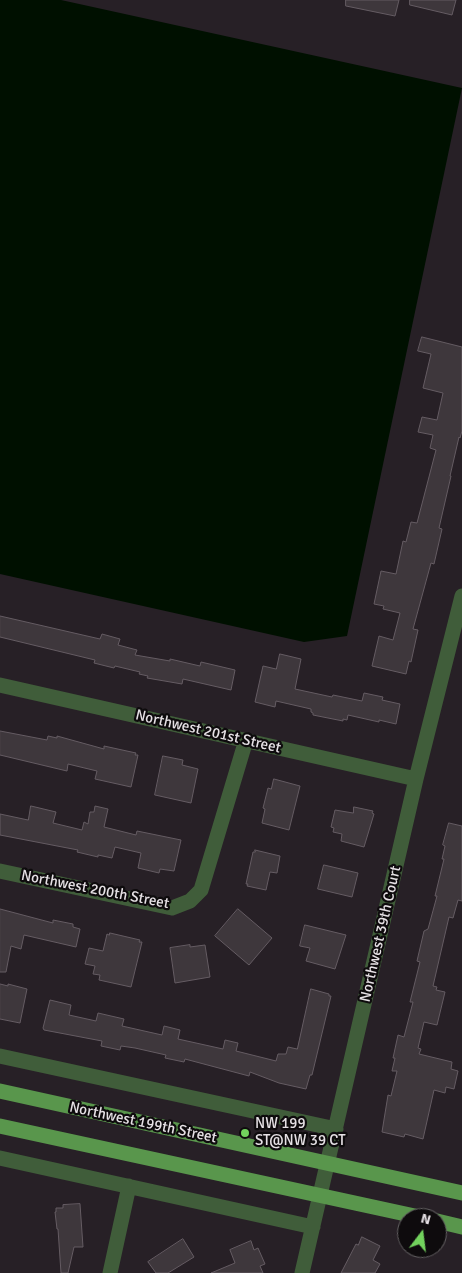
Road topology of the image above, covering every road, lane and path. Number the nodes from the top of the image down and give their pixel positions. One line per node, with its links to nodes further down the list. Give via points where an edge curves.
1 (462, 596): 4 (street, Northwest 39th Court)
2 (0, 685): 3 (street, Northwest 201st Street)
3 (246, 740): 4 (street, Northwest 201st Street); 5 (street, Northwest 200th Street, via 201,890 190,901 172,908)
4 (416, 779): 9 (street, Northwest 39th Court)
5 (0, 871)
6 (0, 1056): 9 (street)
7 (0, 1092): 11 (main road, Northwest 199th Street)
8 (0, 1126): 14 (main road)
9 (336, 1129): 11 (street, Northwest 39th Court)
10 (0, 1158): 12 (street)
11 (328, 1163): 13 (main road, Northwest 199th Street); 14 (street, Northwest 39th Court)
12 (129, 1186): 17 (street); 19 (street)
13 (462, 1192)
14 (320, 1195): 15 (main road); 17 (street, Northwest 39th Court)
15 (397, 1212)
16 (447, 1223): 18 (main road)
17 (313, 1226): 20 (street, Northwest 39th Court)
18 (462, 1227)
19 (110, 1273)
20 (302, 1273)

